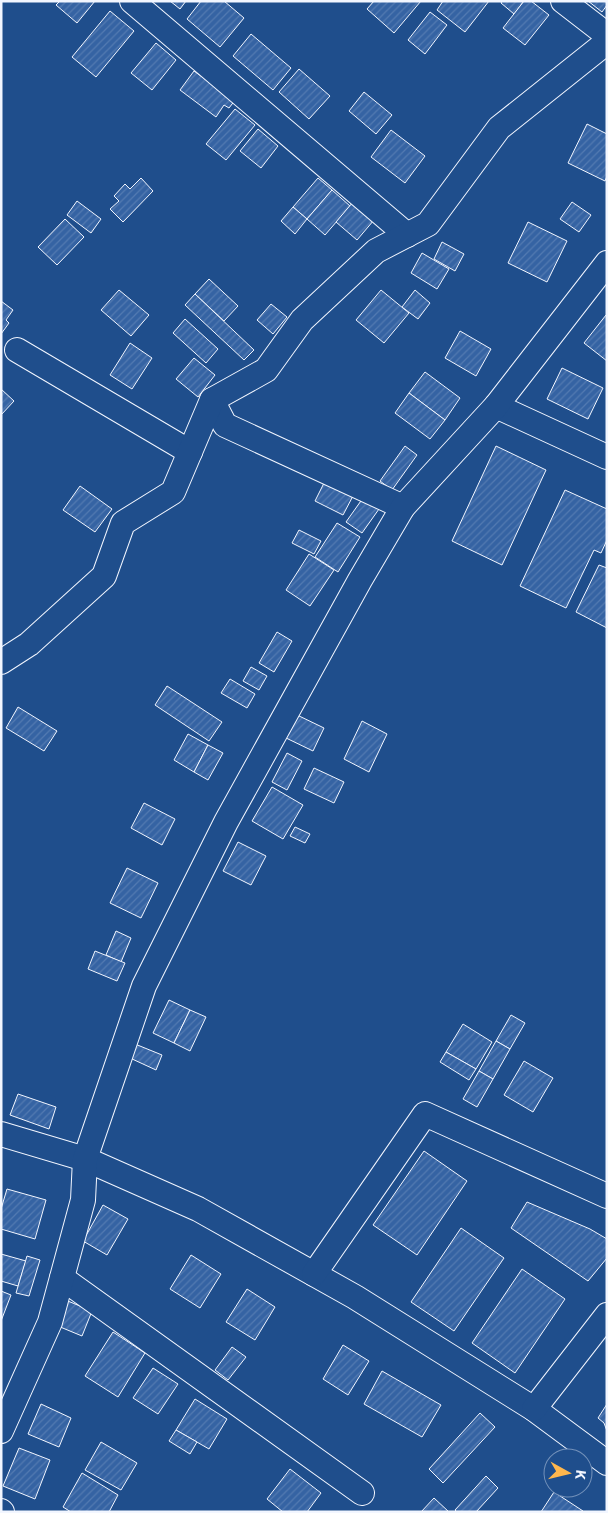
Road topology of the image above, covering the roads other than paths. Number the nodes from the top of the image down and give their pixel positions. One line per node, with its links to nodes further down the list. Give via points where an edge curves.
1 (132, 1): 5 (street)
2 (563, 1): 3 (street)
3 (607, 35)
4 (607, 42): 5 (street, via 499,128 428,224)
5 (408, 235): 8 (street, via 376,251 302,320 266,370)
6 (607, 263): 9 (street)
7 (17, 350): 10 (street)
8 (212, 400): 10 (street); 12 (street, via 225,425)
9 (496, 406): 11 (street); 12 (street)
10 (190, 452): 13 (street, via 173,492 124,524 104,576 29,644)
11 (607, 457)
12 (403, 507): 15 (street, via 226,822 144,986)
13 (1, 662)
14 (1, 1134): 15 (street)
15 (85, 1159): 17 (street, via 198,1209); 18 (street, via 83,1200)
16 (607, 1196): 17 (street, via 425,1114)
17 (314, 1274): 20 (street)
18 (62, 1278): 21 (street, via 50,1322); 23 (street)
19 (607, 1315): 20 (street)
20 (534, 1409): 22 (street)
21 (1, 1431)
22 (607, 1463)
23 (362, 1493)

